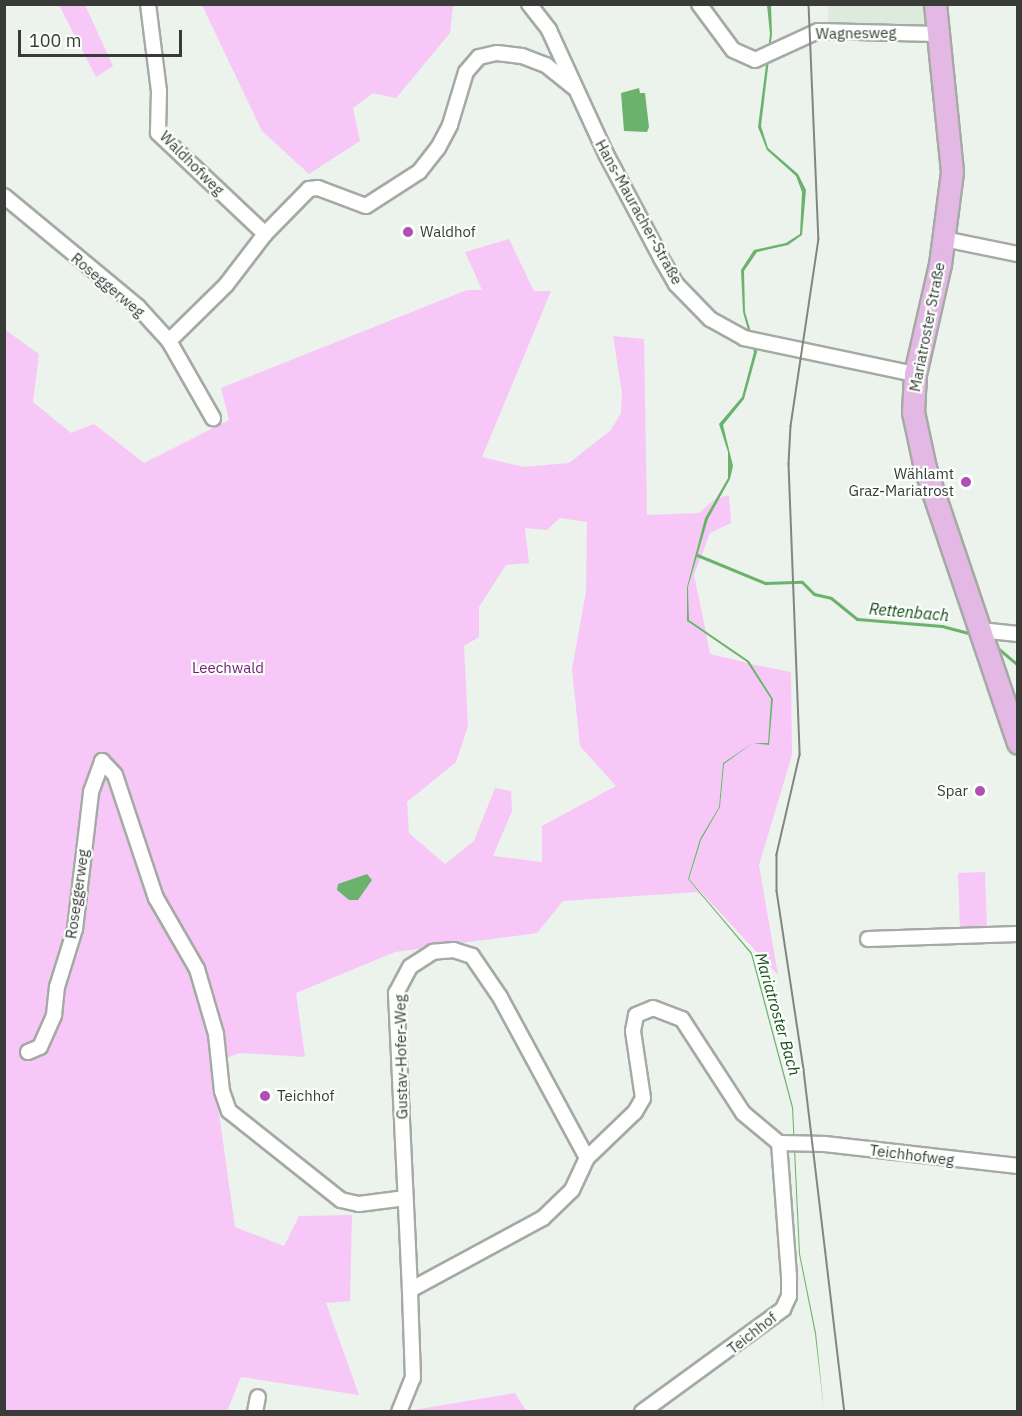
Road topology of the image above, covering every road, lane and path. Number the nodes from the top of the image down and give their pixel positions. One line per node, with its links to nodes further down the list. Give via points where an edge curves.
1 (148, 4): 8 (street, Waldhofweg, via 159,90 158,133)
2 (529, 4): 6 (street, Hans-Mauracher-Straße, via 549,30)
3 (699, 4): 5 (street, Wagnesweg, via 733,51 758,58 818,31)
4 (935, 4): 5 (main road, Mariatroster Straße)
5 (936, 34): 9 (main road, Mariatroster Straße, via 952,150)
6 (578, 92): 8 (street, via 546,65 522,56 497,53 479,57 466,72 450,125 438,148 419,171 366,206 318,188 309,189); 12 (street, Hans-Mauracher-Straße, via 606,154 676,284 710,319 744,338)
7 (4, 196): 11 (street, Roseggerweg, via 138,307)
8 (265, 234): 11 (street, via 226,285)
9 (944, 238): 10 (street); 12 (main road, Mariatroster Straße)
10 (1017, 254)
11 (169, 341): 13 (street, Roseggerweg)
12 (915, 374): 15 (main road, Mariatroster Straße, via 913,412 920,452)
13 (213, 418)
14 (1017, 634): 15 (street)
15 (983, 639): 16 (main road, Mariatroster Straße)
16 (1017, 743)
17 (1017, 934): 18 (street)
18 (868, 939)
19 (28, 1052): 23 (street, Roseggerweg, via 40,1047 54,1015 57,987 75,929 92,792 102,761 115,775 156,898 197,969 216,1034 222,1091 229,1111 341,1200 359,1204)
20 (783, 1143): 21 (street, via 743,1113 682,1019 653,1008 636,1015 633,1031 643,1098 635,1112); 22 (street, Teichhofweg); 28 (street, Teichhof, via 789,1296 783,1309)
21 (587, 1158): 23 (street, Gustav-Hofer-Weg, via 484,970 472,956 454,950 433,952 410,967 396,993); 24 (street, via 572,1190 543,1218)
22 (1017, 1166)
23 (406, 1198): 24 (street)
24 (410, 1290): 27 (street, via 413,1378)
25 (258, 1397): 26 (street)
26 (255, 1412)
27 (399, 1412)
28 (642, 1412)

